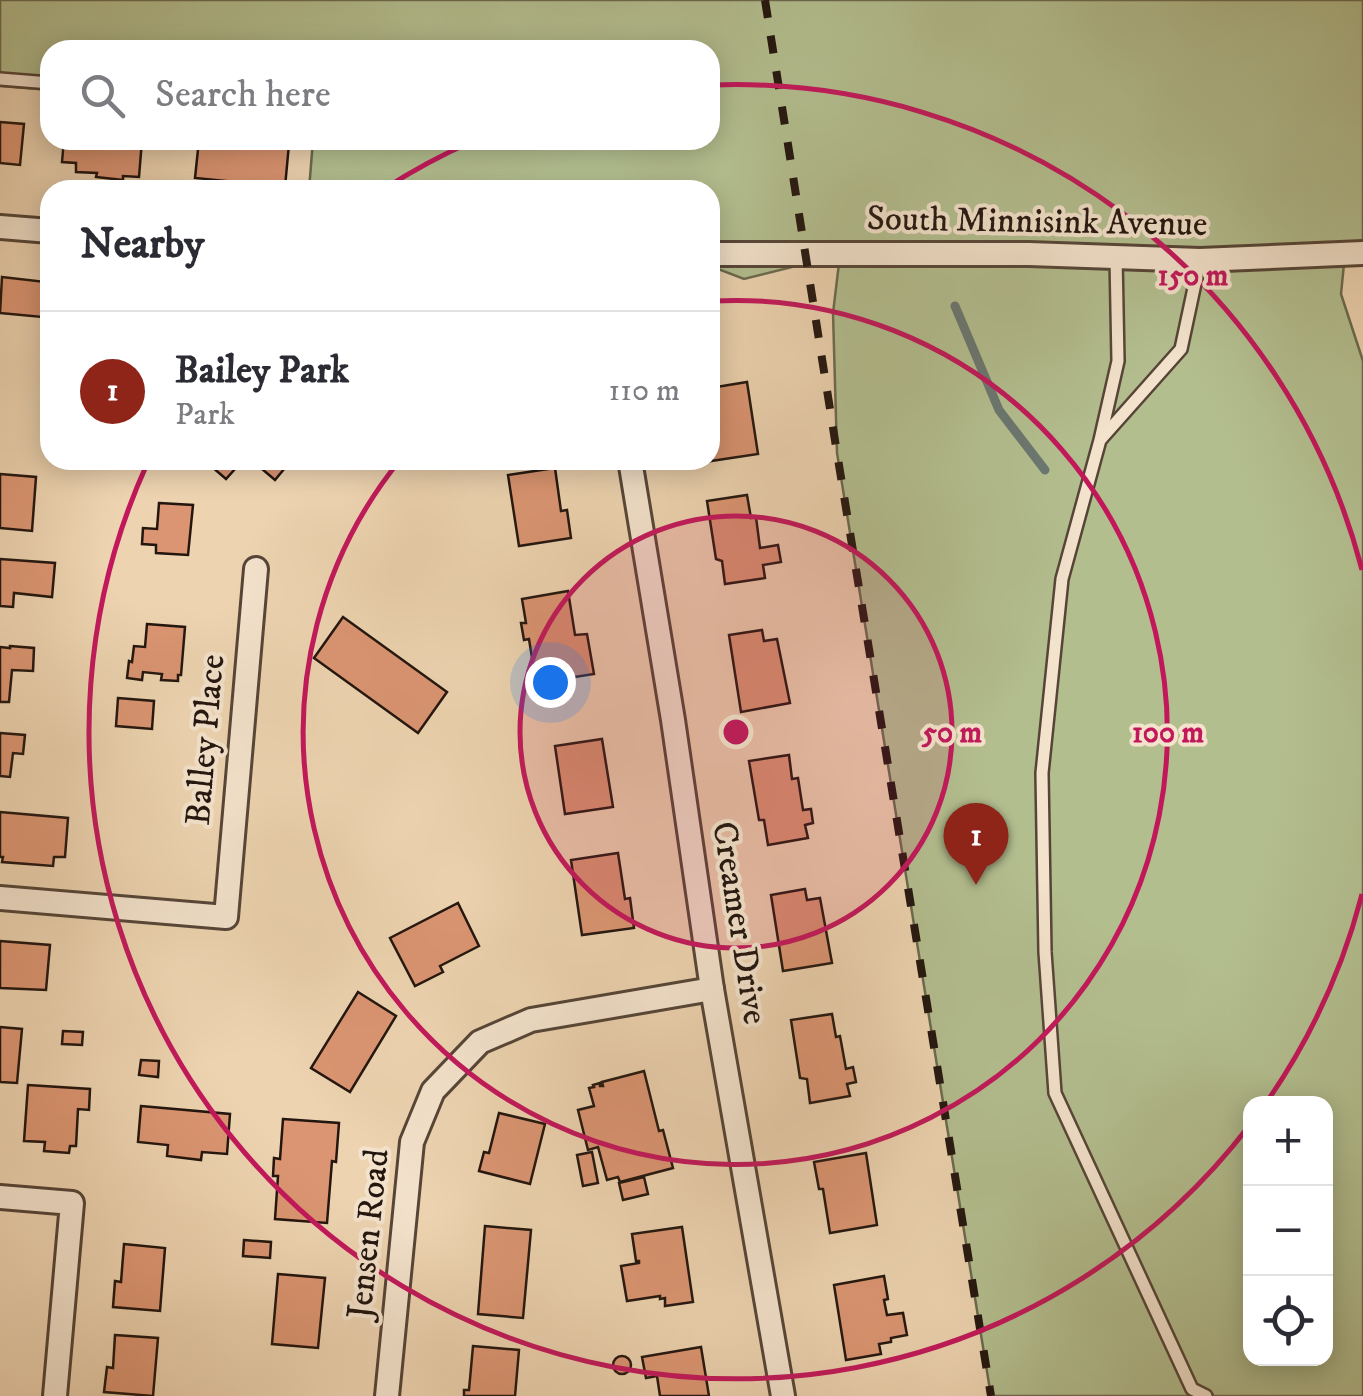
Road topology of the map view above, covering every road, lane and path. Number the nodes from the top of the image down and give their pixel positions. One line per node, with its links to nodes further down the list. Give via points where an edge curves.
1 (0, 79): 2 (lane)
2 (40, 82)
3 (0, 227): 4 (street)
4 (40, 230)
5 (1363, 253): 8 (street, South Minnisink Avenue)
6 (720, 254): 7 (street, South Minnisink Avenue)
7 (1116, 257): 8 (street, South Minnisink Avenue); 9 (lane, via 1118,361)
8 (1200, 260): 9 (lane, via 1181,349)
9 (1100, 440): 18 (lane, via 1062,579 1042,773 1055,1094 1192,1388)
10 (632, 470): 13 (street, Creamer Drive)
11 (256, 569): 12 (street, Balley Place, via 226,916)
12 (0, 898)
13 (712, 989): 16 (street, Jensen Road, via 531,1020 480,1042 433,1091 412,1142); 17 (street, Creamer Drive)
14 (0, 1196): 15 (street, via 72,1203)
15 (55, 1396)
16 (387, 1396)
17 (783, 1396)
18 (1206, 1396)

